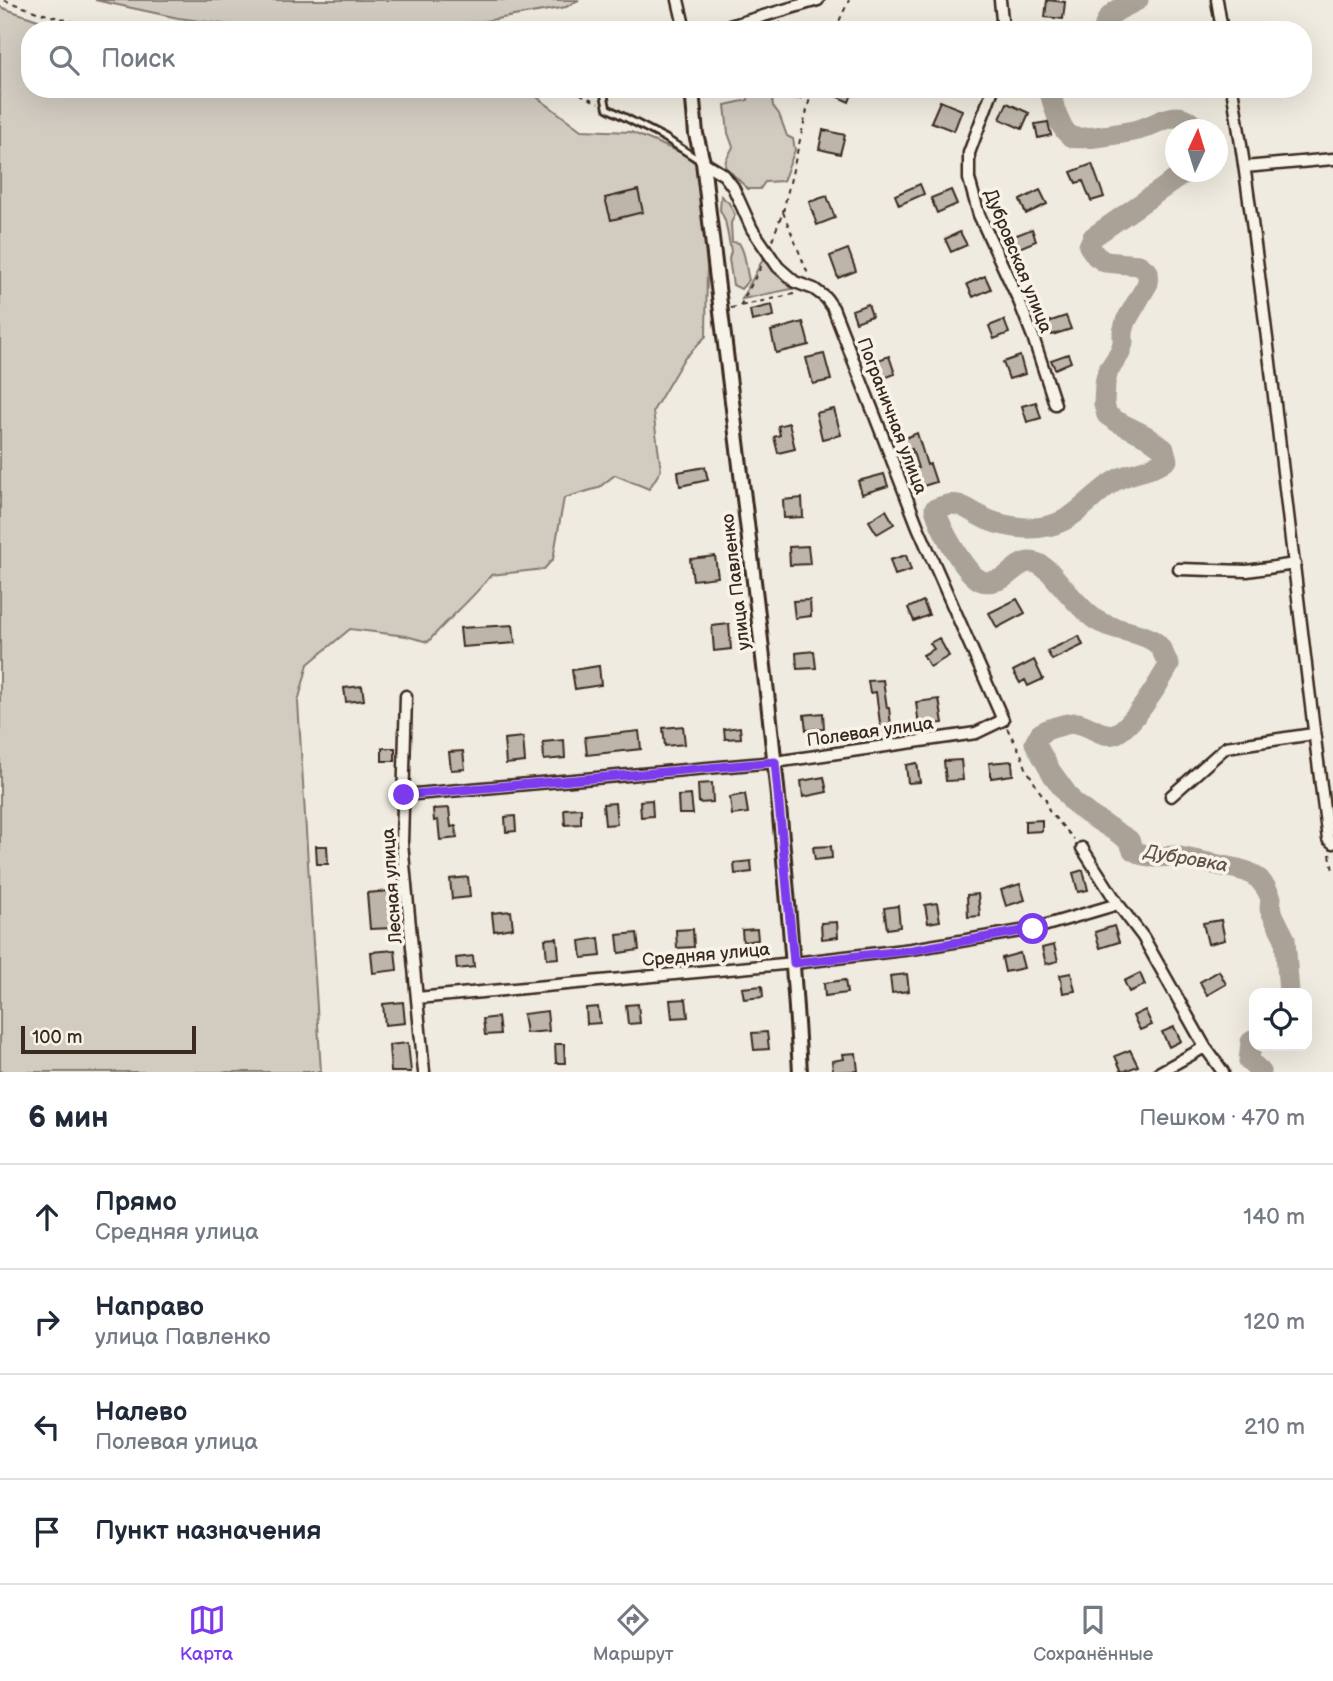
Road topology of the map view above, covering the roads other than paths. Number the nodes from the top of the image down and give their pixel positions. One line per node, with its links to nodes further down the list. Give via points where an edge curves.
1 (678, 0): 5 (street)
2 (818, 0): 6 (street)
3 (1000, 0): 7 (street)
4 (1217, 0): 8 (street)
5 (683, 21)
6 (747, 21)
7 (1002, 21)
8 (1220, 21)
9 (605, 98): 14 (lane, via 607,107)
10 (693, 98): 14 (street, улица Павленко)
11 (990, 98): 16 (street, Дубровская улица, via 969,153 969,179 979,215 1019,301)
12 (1234, 98): 15 (street)
13 (1333, 159): 15 (street)
14 (703, 162): 20 (street, Пограничная улица, via 733,187 752,229 778,267 826,298 833,309 918,527); 22 (street, улица Павленко)
15 (1245, 167): 17 (street)
16 (1055, 404)
17 (1295, 564): 18 (street, via 1247,571); 21 (street)
18 (1180, 569)
19 (406, 696): 23 (street, Лесная улица)
20 (1003, 720): 22 (street, Полевая улица, via 975,733)
21 (1313, 734): 24 (street, via 1226,747); 25 (street)
22 (775, 762): 23 (street, Полевая улица); 28 (street, улица Павленко)
23 (404, 795): 29 (street, Лесная улица, via 402,843)
24 (1171, 796)
25 (1330, 841)
26 (1082, 848): 27 (street)
27 (1118, 904): 28 (street, Средняя улица, via 1033,929 912,950); 30 (street, via 1143,937)
28 (794, 963): 29 (street, Средняя улица); 32 (street, улица Павленко)
29 (417, 998): 31 (street, Лесная улица)
30 (1205, 1047): 33 (street); 34 (street)
31 (424, 1072)
32 (800, 1072)
33 (1160, 1072)
34 (1223, 1072)

